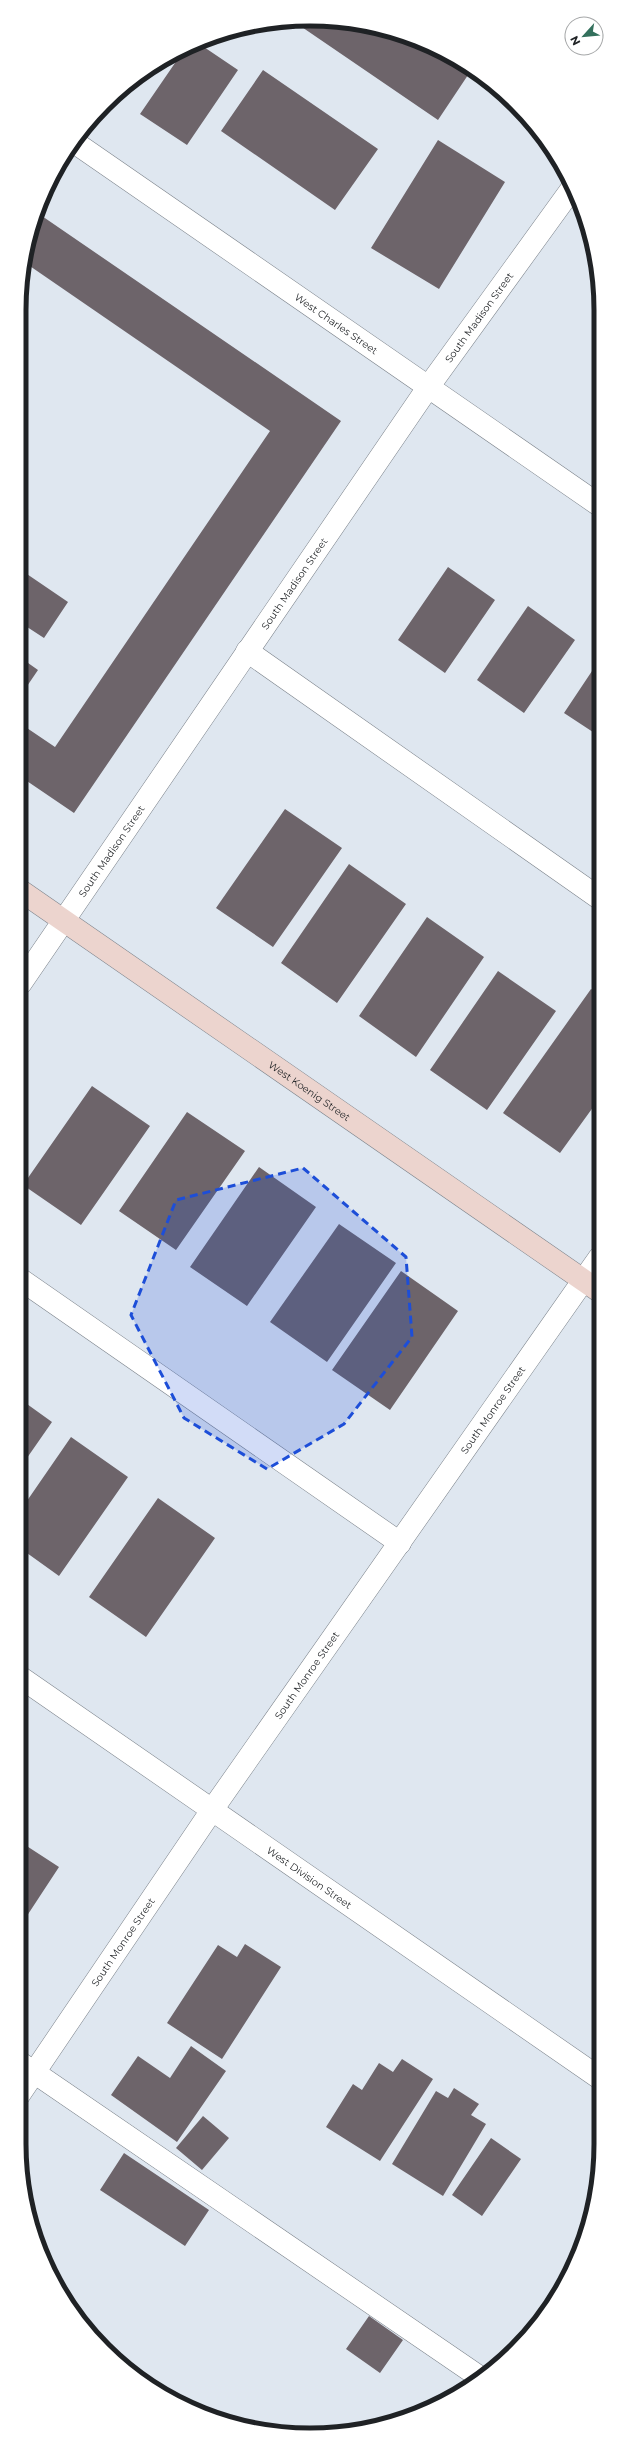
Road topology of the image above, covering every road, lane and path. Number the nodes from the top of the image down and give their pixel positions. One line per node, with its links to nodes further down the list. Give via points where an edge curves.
1 (79, 145): 3 (street, West Charles Street)
2 (569, 193): 3 (street, South Madison Street)
3 (429, 386): 4 (street, West Charles Street); 5 (street, South Madison Street)
4 (594, 502)
5 (247, 651): 7 (street); 8 (street, South Madison Street)
6 (26, 894): 8 (street, West Koenig Street)
7 (594, 895)
8 (63, 920): 9 (street, South Madison Street); 12 (street, West Koenig Street)
9 (26, 976)
10 (594, 1274): 12 (street, South Monroe Street)
11 (26, 1283): 13 (street)
12 (591, 1286): 13 (street, South Monroe Street)
13 (400, 1543): 15 (street, South Monroe Street)
14 (26, 1681): 15 (street, West Division Street)
15 (212, 1810): 16 (street, South Monroe Street); 17 (street, West Division Street)
16 (27, 2067): 18 (street)
17 (594, 2074)
18 (476, 2374)

